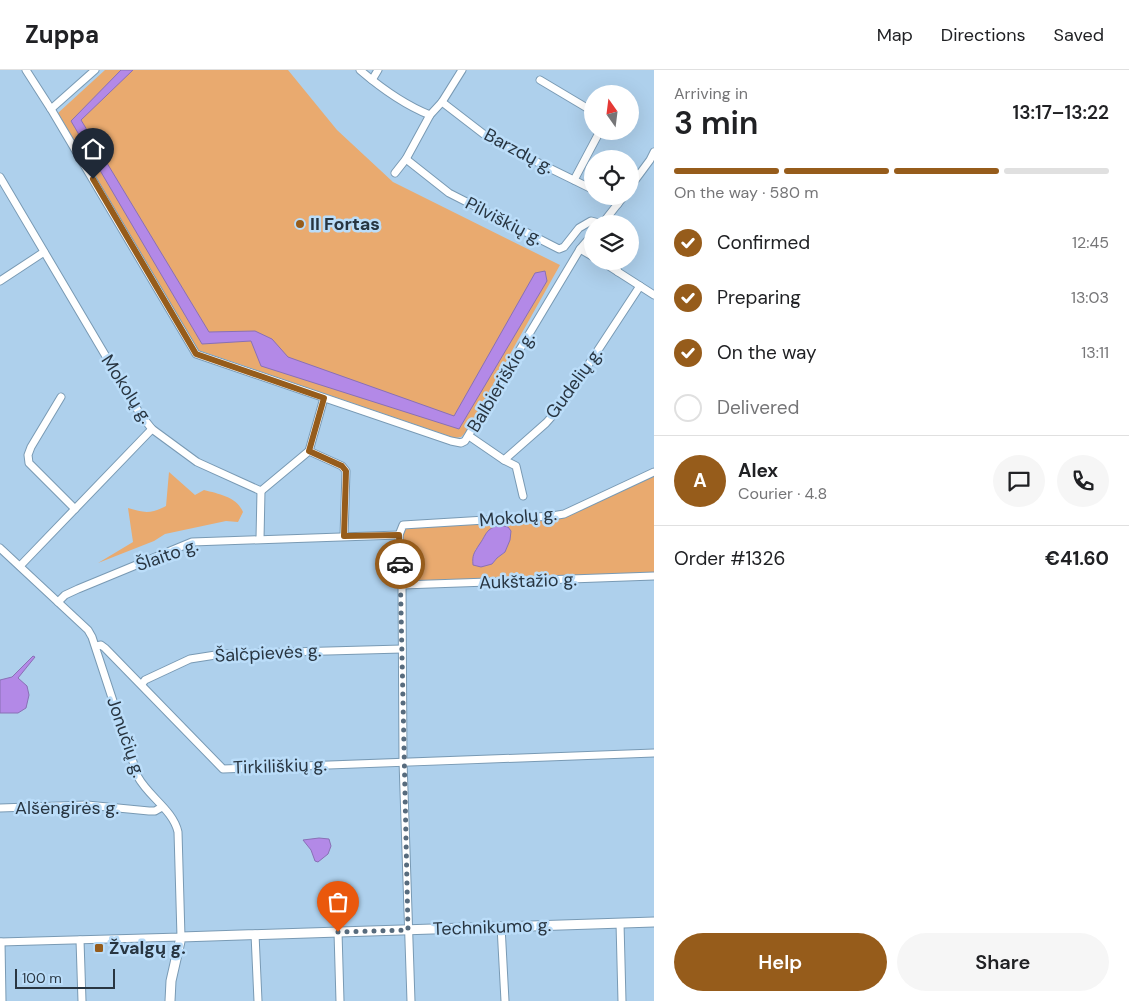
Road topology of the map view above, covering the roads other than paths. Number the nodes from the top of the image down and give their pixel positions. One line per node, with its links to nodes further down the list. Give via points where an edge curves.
1 (26, 70): 10 (street, Balbieriškio g.)
2 (95, 70): 10 (street)
3 (360, 70): 6 (street)
4 (378, 70): 6 (street)
5 (462, 70): 8 (street)
6 (372, 80): 11 (street, via 415,109)
7 (540, 80): 9 (street)
8 (442, 102): 11 (street); 18 (street, Barzdų g., via 490,139)
9 (584, 106)
10 (52, 109): 33 (street, Balbieriškio g., via 196,354)
11 (430, 115): 14 (street)
12 (595, 140): 18 (street, Barzdų g.)
13 (654, 152): 16 (street)
14 (406, 159): 15 (street); 22 (street, Pilviškių g., via 449,194 559,248 564,247)
15 (396, 173)
16 (639, 175)
17 (0, 178): 26 (street, Mokolų g.)
18 (574, 180): 19 (street, Barzdų g.)
19 (584, 186)
20 (617, 205): 21 (street)
21 (609, 215)
22 (584, 225)
23 (584, 244): 24 (street, Balbieriškio g.)
24 (580, 249): 25 (street); 35 (street, Balbieriškio g.)
25 (584, 251)
26 (44, 252): 29 (street); 34 (street, Mokolų g.)
27 (615, 270): 28 (street)
28 (618, 272): 30 (street)
29 (0, 281)
30 (640, 286): 31 (street); 37 (street, Gudelių g., via 562,405)
31 (654, 295)
32 (61, 398): 41 (street, via 28,455 29,462)
33 (324, 398): 35 (street, Balbieriškio g., via 451,441 461,443); 36 (street)
34 (152, 429): 39 (street, Mokolų g., via 197,462); 41 (street)
35 (469, 436): 37 (street)
36 (309, 451): 39 (street); 43 (street, via 346,471)
37 (504, 460): 40 (street, via 516,466)
38 (654, 472): 42 (street, Mokolų g., via 558,515 403,525)
39 (261, 491): 44 (street)
40 (523, 496)
41 (74, 509): 46 (street)
42 (399, 535): 43 (street); 48 (street)
43 (344, 536): 44 (street, Šlaito g.)
44 (260, 539): 49 (street, Šlaito g., via 192,542 78,589)
45 (0, 548): 46 (street, Tirkiliškių g.)
46 (20, 566): 49 (street, Tirkiliškių g.)
47 (654, 576): 48 (street, Aukštažio g.)
48 (402, 586): 51 (street)
49 (58, 602): 50 (street, Tirkiliškių g., via 88,630)
50 (96, 646): 52 (street, Tirkiliškių g., via 105,648); 55 (street, Jonučių g., via 138,776)
51 (402, 649): 52 (street, Šalčpievės g., via 222,654 190,660); 54 (street)
52 (142, 684): 54 (street, Tirkiliškių g., via 223,768)
53 (654, 753): 54 (street, Tirkiliškių g.)
54 (403, 761): 60 (street)
55 (162, 807): 56 (street, Alšėngirės g., via 155,811 87,805); 63 (street, Jonučių g., via 174,820 178,832)
56 (0, 808)
57 (620, 922): 58 (street, Technikumo g.); 59 (street, Technikumo g.); 73 (street)
58 (654, 922)
59 (501, 926): 60 (street, Technikumo g.); 72 (street)
60 (408, 930): 61 (street, Technikumo g.); 71 (street)
61 (338, 932): 62 (street, Technikumo g.); 70 (street)
62 (255, 934): 63 (street, Technikumo g.); 69 (street)
63 (181, 937): 64 (street, Technikumo g.); 68 (street)
64 (80, 940): 65 (street, Technikumo g.); 67 (street)
65 (0, 942): 66 (street)
66 (2, 1001)
67 (82, 1001)
68 (170, 1001)
69 (258, 1001)
70 (340, 1001)
71 (411, 1001)
72 (505, 1001)
73 (622, 1001)

